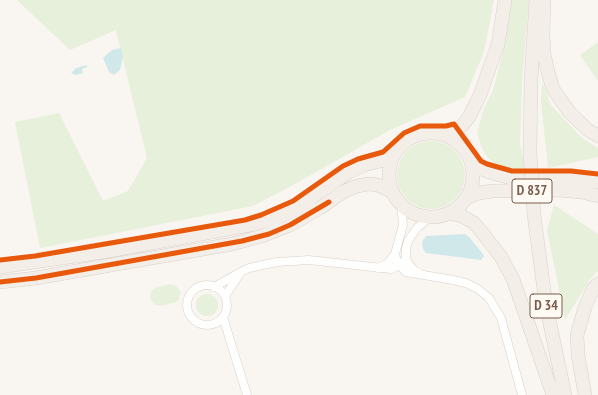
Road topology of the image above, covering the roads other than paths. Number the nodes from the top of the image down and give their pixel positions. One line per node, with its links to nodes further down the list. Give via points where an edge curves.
1 (505, 0): 4 (main road, via 498,44 480,95 462,126)
2 (536, 0): 30 (main road, D 34, bridge, via 530,153 534,215 546,305)
3 (544, 0): 5 (main road, via 544,54 554,89 570,114)
4 (446, 135): 6 (main road, via 431,132 416,135 405,141); 7 (main road, via 461,145)
5 (598, 136)
6 (395, 152): 9 (main road, via 388,172); 18 (main road, via 384,160 349,172 310,200 286,213 255,224 103,252)
7 (472, 165): 8 (main road, D 837, via 511,178 580,178); 11 (main road, via 473,182)
8 (598, 182)
9 (392, 192): 12 (main road); 22 (main road, via 378,185 356,186 290,225 232,244)
10 (598, 196): 11 (main road, D 837, via 558,190 479,193)
11 (466, 198): 13 (main road)
12 (401, 204): 14 (main road, via 414,214); 15 (street, via 403,225)
13 (449, 213): 14 (main road); 29 (main road, via 462,216 474,223 501,257 513,279)
14 (430, 217): 16 (street, via 416,228 408,241)
15 (395, 254): 17 (street); 19 (street, via 387,264)
16 (406, 258): 17 (street); 21 (street, via 411,267)
17 (399, 266): 19 (street, via 391,269); 21 (street, via 406,272)
18 (0, 267)
19 (378, 268): 20 (street, via 329,261 299,260 277,262)
20 (241, 272): 24 (street); 25 (street)
21 (422, 275): 28 (street, via 466,283 489,298 501,318)
22 (0, 282)
23 (598, 284): 31 (main road, D 34, via 585,306 577,335)
24 (214, 286): 25 (street); 26 (street, via 203,286 193,292 188,301 188,310 192,318 203,324 212,324)
25 (225, 296): 26 (street, via 227,306)
26 (223, 317): 27 (street)
27 (247, 395)
28 (522, 395)
29 (553, 395)
30 (565, 395)
31 (585, 395)

